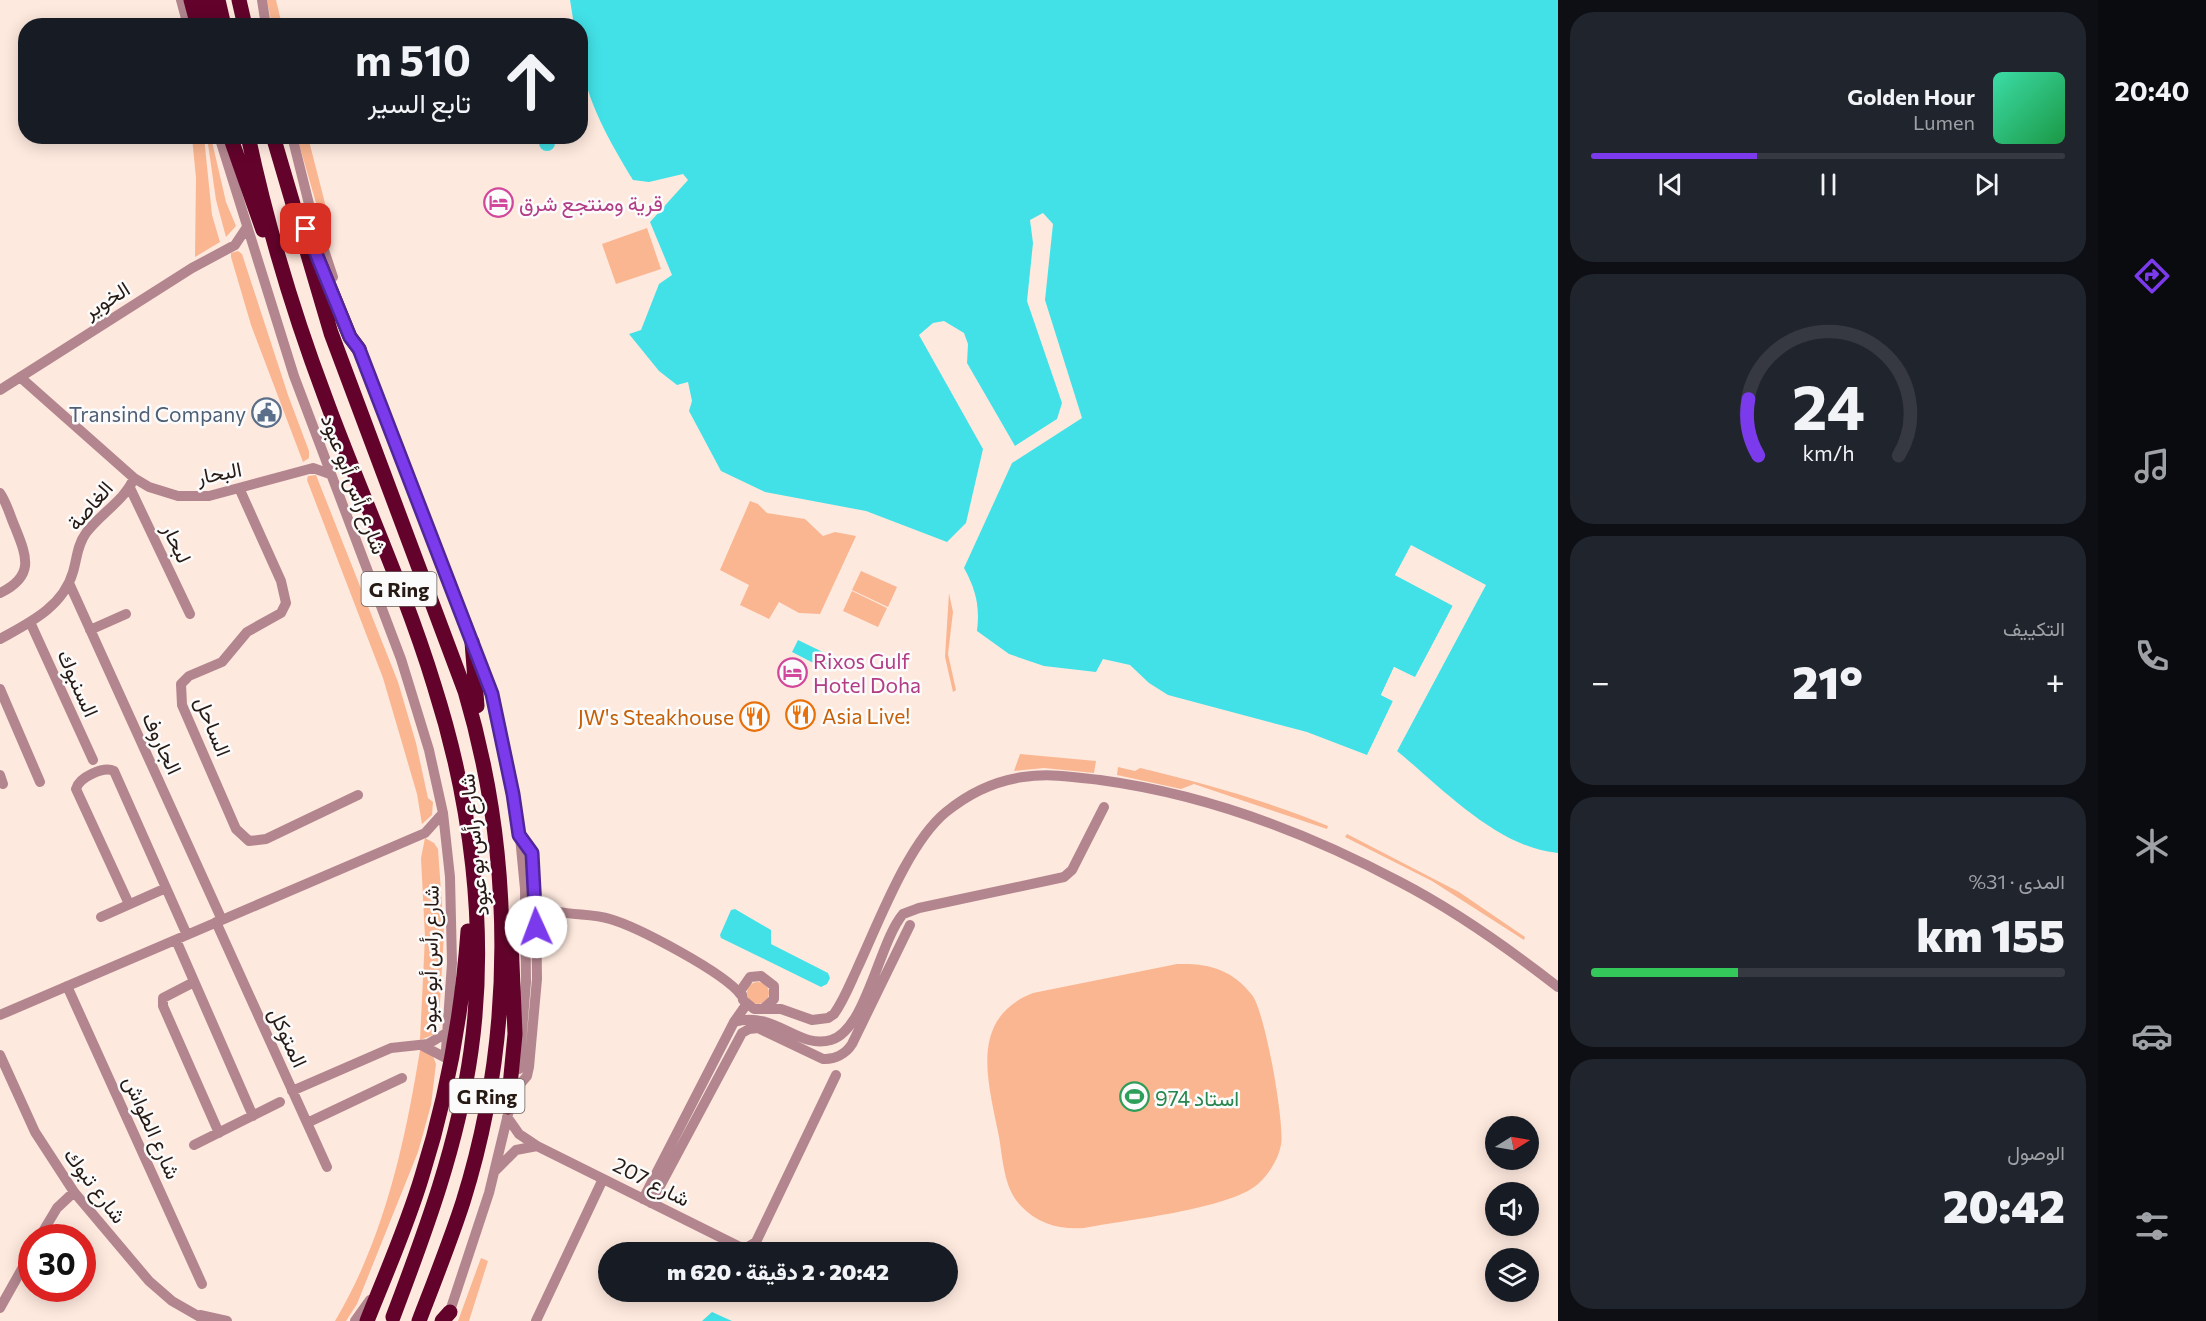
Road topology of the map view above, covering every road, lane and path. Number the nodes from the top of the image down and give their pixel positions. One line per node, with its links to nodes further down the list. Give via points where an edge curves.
1 (181, 0): 7 (street)
2 (191, 0): 8 (highway)
3 (203, 0): 9 (highway)
4 (218, 0): 10 (highway)
5 (262, 0): 12 (street)
6 (241, 3): 11 (highway)
7 (186, 18)
8 (196, 18)
9 (208, 18)
10 (222, 18)
11 (244, 18)
12 (265, 18)
13 (221, 144): 20 (street, شارع رأس أبو عبود)
14 (233, 144): 21 (highway)
15 (240, 144): 21 (highway)
16 (250, 144): 24 (highway, شارع رأس بو عبود)
17 (275, 144): 19 (highway, شارع رأس بو عبود / G Ring)
18 (294, 144): 25 (street, via 310,208)
19 (280, 166): 25 (highway, via 350,337); 43 (highway, شارع رأس بو عبود / G Ring, via 331,333 451,648)
20 (247, 227): 22 (street, الخوير); 23 (street, شارع رأس أبو عبود)
21 (263, 229): 24 (highway, via 268,246)
22 (235, 245): 23 (street); 26 (street, الخوير)
23 (254, 249): 28 (street, شارع رأس أبو عبود)
24 (282, 267): 53 (highway, شارع رأس بو عبود / G Ring, via 324,396 434,682 460,785)
25 (359, 349): 41 (street)
26 (20, 377): 27 (street, الخوير); 31 (street, الغاصة)
27 (0, 390)
28 (322, 450): 29 (street); 30 (street, شارع رأس أبو عبود)
29 (313, 468): 30 (street); 32 (street, البحار)
30 (330, 474): 48 (street, شارع رأس أبو عبود, via 410,684)
31 (132, 483): 32 (street, البحار, via 178,496); 34 (street, الغاصة, via 83,536); 37 (street, لبحار)
32 (240, 490): 46 (street, الساحل, via 281,580 286,603 281,613 247,632 222,662 189,676 181,684 183,705 236,829 249,841 266,839)
33 (0, 493): 35 (street, via 26,554 26,565 12,587)
34 (69, 584): 38 (street, الغاصة, via 47,610); 39 (street, الجاروف)
35 (0, 593)
36 (126, 614): 39 (street)
37 (190, 614)
38 (30, 622): 40 (street, الغاصة); 44 (street, السنبوك)
39 (90, 630): 59 (street, الجاروف)
40 (0, 639)
41 (472, 642): 43 (highway); 50 (street, via 492,694)
42 (0, 689): 45 (street)
43 (478, 736): 52 (highway, شارع رأس بو عبود / G Ring, via 494,810)
44 (93, 760)
45 (40, 782)
46 (358, 795)
47 (1104, 807): 70 (street, via 1072,870 1064,877 906,912 900,917 853,1022 836,1038 814,1041 765,1020)
48 (443, 813): 49 (street); 51 (street, شارع رأس أبو عبود)
49 (425, 833): 51 (street); 59 (street)
50 (519, 835): 55 (street, via 532,853); 80 (street, via 527,942 524,1019)
51 (447, 841): 74 (street, شارع رأس أبو عبود, via 452,922)
52 (500, 862): 84 (highway, via 511,932 516,1016); 107 (highway, شارع رأس بو عبود / G Ring, via 502,973 486,1107 463,1201)
53 (473, 874): 82 (highway, via 458,1014); 101 (highway, شارع رأس بو عبود / G Ring, via 476,998 466,1087 431,1216)
54 (166, 888): 56 (street); 56 (street, via 114,771 106,769 82,779 76,789); 62 (street)
55 (536, 900): 57 (street, via 547,909); 61 (street)
56 (129, 904): 58 (street)
57 (562, 913): 61 (street); 64 (street, via 613,919)
58 (101, 917)
59 (219, 921): 62 (street); 81 (street, المتوكل)
60 (910, 926): 94 (street, via 850,1048 831,1059 818,1058 758,1028 742,1033)
61 (536, 927): 80 (street, via 537,979 530,1058 527,1076)
62 (187, 935): 63 (street)
63 (176, 940): 66 (street); 67 (street)
64 (716, 971): 65 (street); 70 (street, via 733,984)
65 (750, 977): 69 (street, via 766,978); 70 (street, via 742,985)
66 (194, 982): 85 (street); 87 (street, via 167,994 162,1006)
67 (67, 986): 73 (street); 98 (street, شارع الطواش)
68 (1558, 987): 72 (street, via 1474,925 1400,882 1321,844 1171,793 1128,784 1039,775 980,790 944,813 904,870 839,1007 828,1018 818,1020)
69 (775, 992): 71 (street, via 770,1005); 72 (street)
70 (746, 1007): 71 (street); 94 (street, via 734,1022)
71 (763, 1009): 72 (street)
72 (796, 1012)
73 (0, 1015)
74 (448, 1032): 75 (street, via 436,1041); 77 (street, شارع رأس أبو عبود)
75 (418, 1044): 77 (street); 81 (street, via 391,1048)
76 (0, 1055): 93 (street, شارع تبوك, via 35,1132)
77 (446, 1058): 82 (street, شارع رأس أبو عبود)
78 (837, 1075): 94 (street, شارع 207, via 756,1242 749,1247 738,1246)
79 (402, 1078): 86 (street)
80 (515, 1090): 84 (street)
81 (292, 1091): 86 (street, المتوكل)
82 (443, 1098): 97 (highway, via 422,1178)
83 (279, 1102): 85 (street)
84 (508, 1112): 89 (street, via 519,1134); 91 (street)
85 (253, 1116): 87 (street)
86 (307, 1123): 90 (street, المتوكل)
87 (219, 1133): 88 (street)
88 (194, 1145)
89 (537, 1146): 91 (street, via 516,1150); 92 (street, شارع 207)
90 (327, 1167)
91 (495, 1170): 102 (street, via 471,1253)
92 (603, 1179): 94 (street, شارع 207); 108 (street)
93 (74, 1192): 95 (street); 100 (street, شارع تبوك, via 149,1281)
94 (647, 1201)
95 (47, 1224)
96 (18, 1276): 99 (street)
97 (385, 1277): 101 (highway, via 383,1309); 105 (street); 106 (highway)
98 (202, 1284)
99 (0, 1308)
100 (194, 1314): 103 (street, شارع تبوك); 104 (street, شارع تبوك)
101 (389, 1319)
102 (446, 1319)
103 (207, 1321)
104 (227, 1321)
105 (355, 1321)
106 (367, 1321)
107 (418, 1321)
108 (536, 1321)

